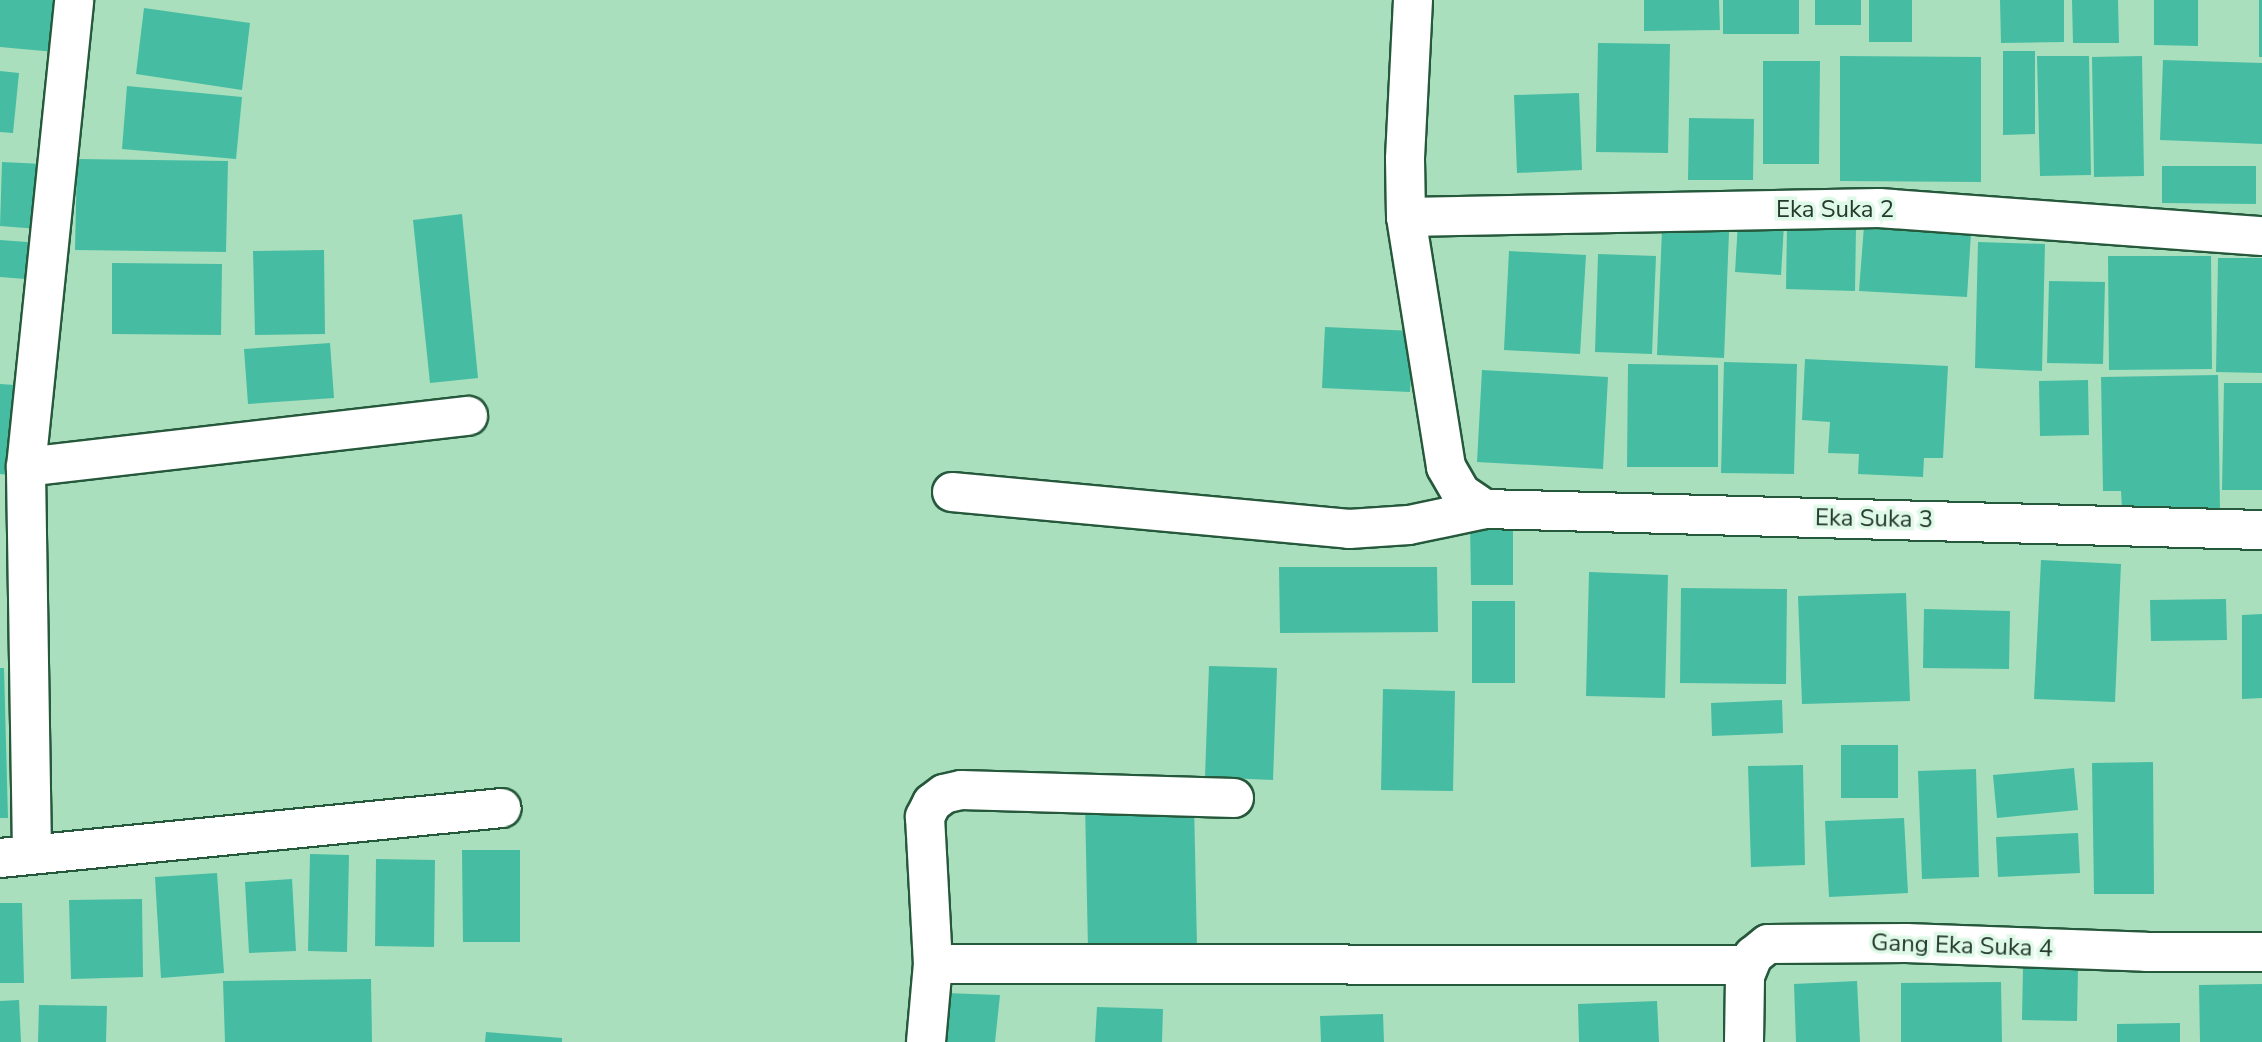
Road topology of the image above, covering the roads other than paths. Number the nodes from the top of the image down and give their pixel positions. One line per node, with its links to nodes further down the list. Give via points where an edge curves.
1 (75, 0): 6 (street)
2 (1413, 0): 3 (street)
3 (1406, 217): 4 (street, Eka Suka 2, via 1879,208); 8 (street, via 1446,467 1461,493)
4 (2262, 236)
5 (468, 416): 6 (street)
6 (26, 467): 12 (street)
7 (952, 492): 8 (street, Eka Suka 3, via 1349,529 1409,525)
8 (1485, 509): 9 (street, Eka Suka 3)
9 (2262, 530)
10 (1234, 798): 14 (street, via 961,790 944,794 932,803 925,817)
11 (502, 808): 12 (street)
12 (16, 856)
13 (2262, 952): 15 (street, Gang Eka Suka 4, via 1768,944)
14 (933, 964): 15 (street); 16 (street)
15 (1748, 965): 17 (street)
16 (926, 1042)
17 (1744, 1042)

